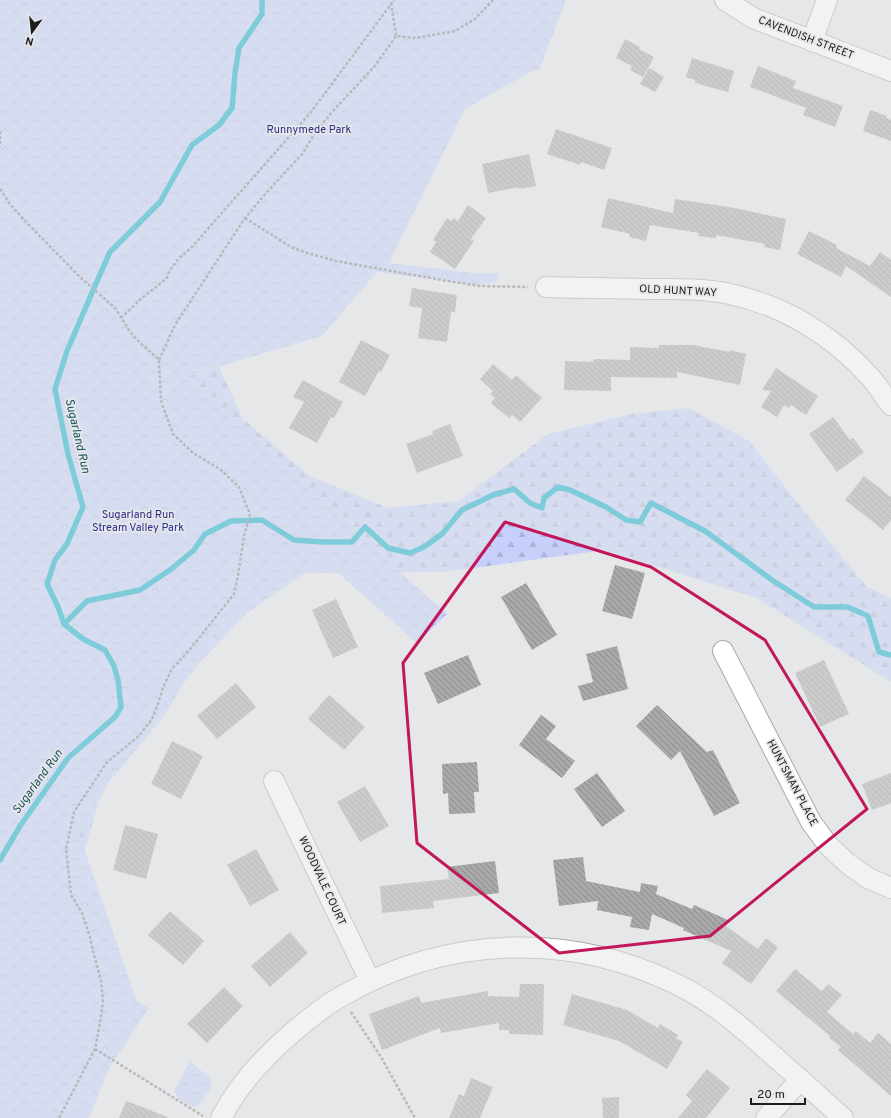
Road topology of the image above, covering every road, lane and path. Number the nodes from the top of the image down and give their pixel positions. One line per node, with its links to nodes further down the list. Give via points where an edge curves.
1 (493, 0): 5 (path, via 475,20 455,31 416,38)
2 (725, 0): 6 (street, CAVENDISH STREET, via 753,18)
3 (827, 0): 6 (street)
4 (393, 1): 5 (path); 13 (path, via 306,118 179,258 166,279)
5 (396, 36): 11 (path, via 374,67 314,134 303,153)
6 (812, 41): 7 (street, CAVENDISH STREET)
7 (891, 71)
8 (0, 131): 9 (path)
9 (0, 147)
10 (0, 189): 13 (path, via 26,222 80,277 115,308)
11 (245, 218): 12 (path, via 291,247 336,261 480,286); 14 (path, via 175,325)
12 (546, 287): 15 (street, OLD HUNT WAY, via 697,289 730,294 762,303 794,317 823,334 847,353 872,379)
13 (121, 318): 14 (path, via 133,336)
14 (160, 360): 21 (path, via 161,401 173,434 193,453 220,469 239,487 250,514 234,594 172,669 148,725 139,736 107,762 74,812 66,849 71,895 82,913 90,937 101,980 103,1001)
15 (891, 405)
16 (723, 651): 18 (street, HUNTSMAN PLACE, via 811,822 828,845 847,863 868,878)
17 (274, 781): 19 (street, WOODVALE COURT)
18 (891, 888)
19 (370, 981): 20 (street); 22 (street, via 410,965 450,954 489,948 526,947 574,951 607,958 641,968 677,984 712,1005 749,1033)
20 (341, 996): 25 (street, via 306,1020 274,1049 247,1079); 26 (path)
21 (95, 1048): 23 (path); 24 (path)
22 (800, 1080): 27 (street); 28 (street)
23 (58, 1118)
24 (207, 1118)
25 (221, 1118)
26 (415, 1118)
27 (766, 1118)
28 (843, 1118)

